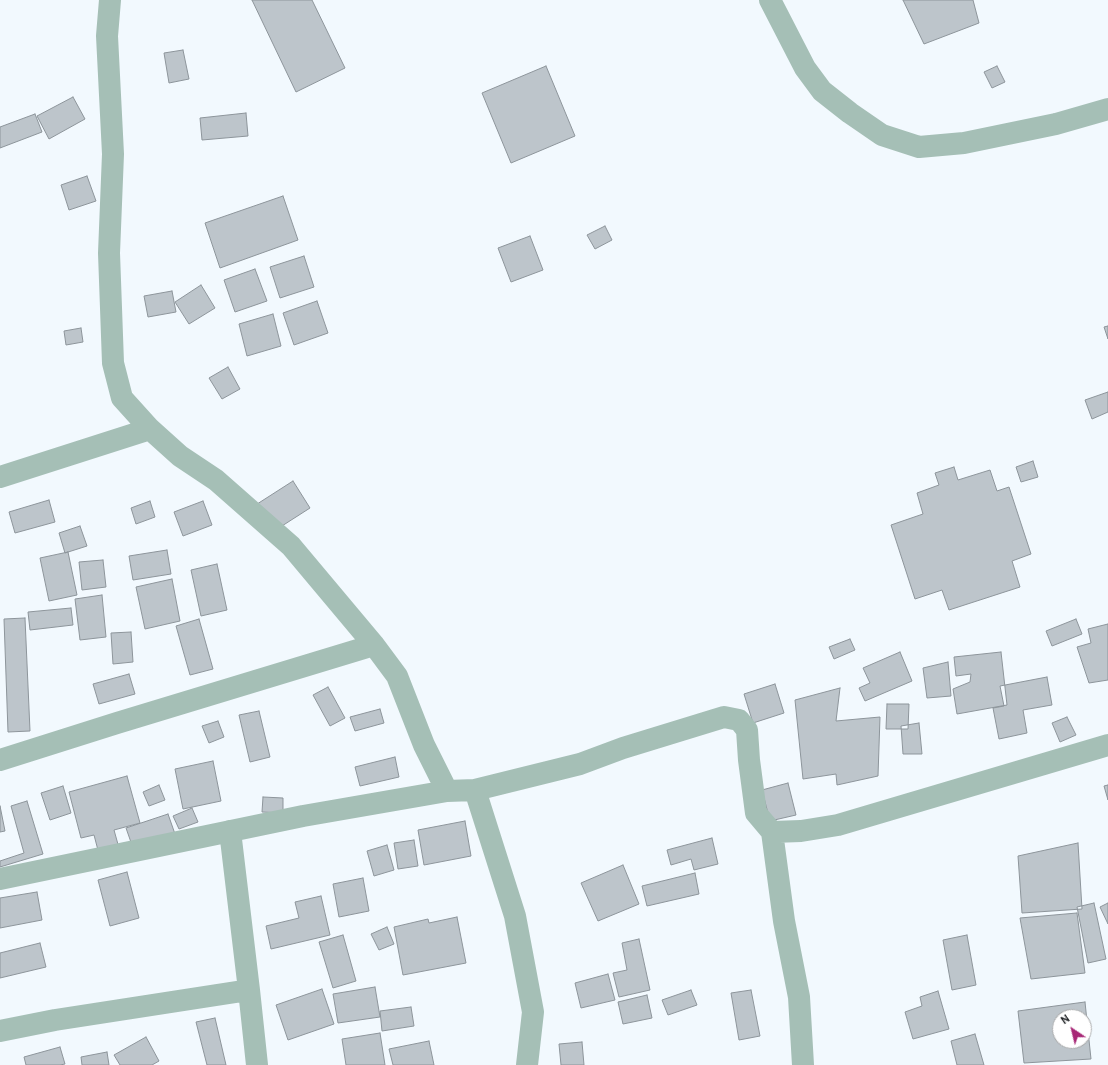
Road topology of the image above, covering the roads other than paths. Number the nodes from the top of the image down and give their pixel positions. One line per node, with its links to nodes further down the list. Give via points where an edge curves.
1 (110, 0): 4 (street, via 107,36 112,154 109,254 113,363 122,398)
2 (770, 0): 3 (street, via 806,68 822,91 882,135 919,147 964,143 1056,124)
3 (1108, 108)
4 (150, 429): 5 (street); 6 (street, via 180,456 216,480 291,546)
5 (0, 477)
6 (374, 645): 8 (street); 10 (street, via 397,676 424,745)
7 (1108, 745): 12 (street, via 838,825 801,831)
8 (0, 760)
9 (475, 790): 10 (street); 12 (street, via 580,764 724,717 739,720 747,730 756,812); 17 (street, via 515,916 533,1012)
10 (447, 791): 11 (street)
11 (230, 831): 13 (street); 14 (street)
12 (772, 832): 18 (street, via 784,922 799,998)
13 (0, 879)
14 (250, 990): 15 (street); 16 (street)
15 (0, 1031)
16 (257, 1065)
17 (527, 1065)
18 (803, 1065)

